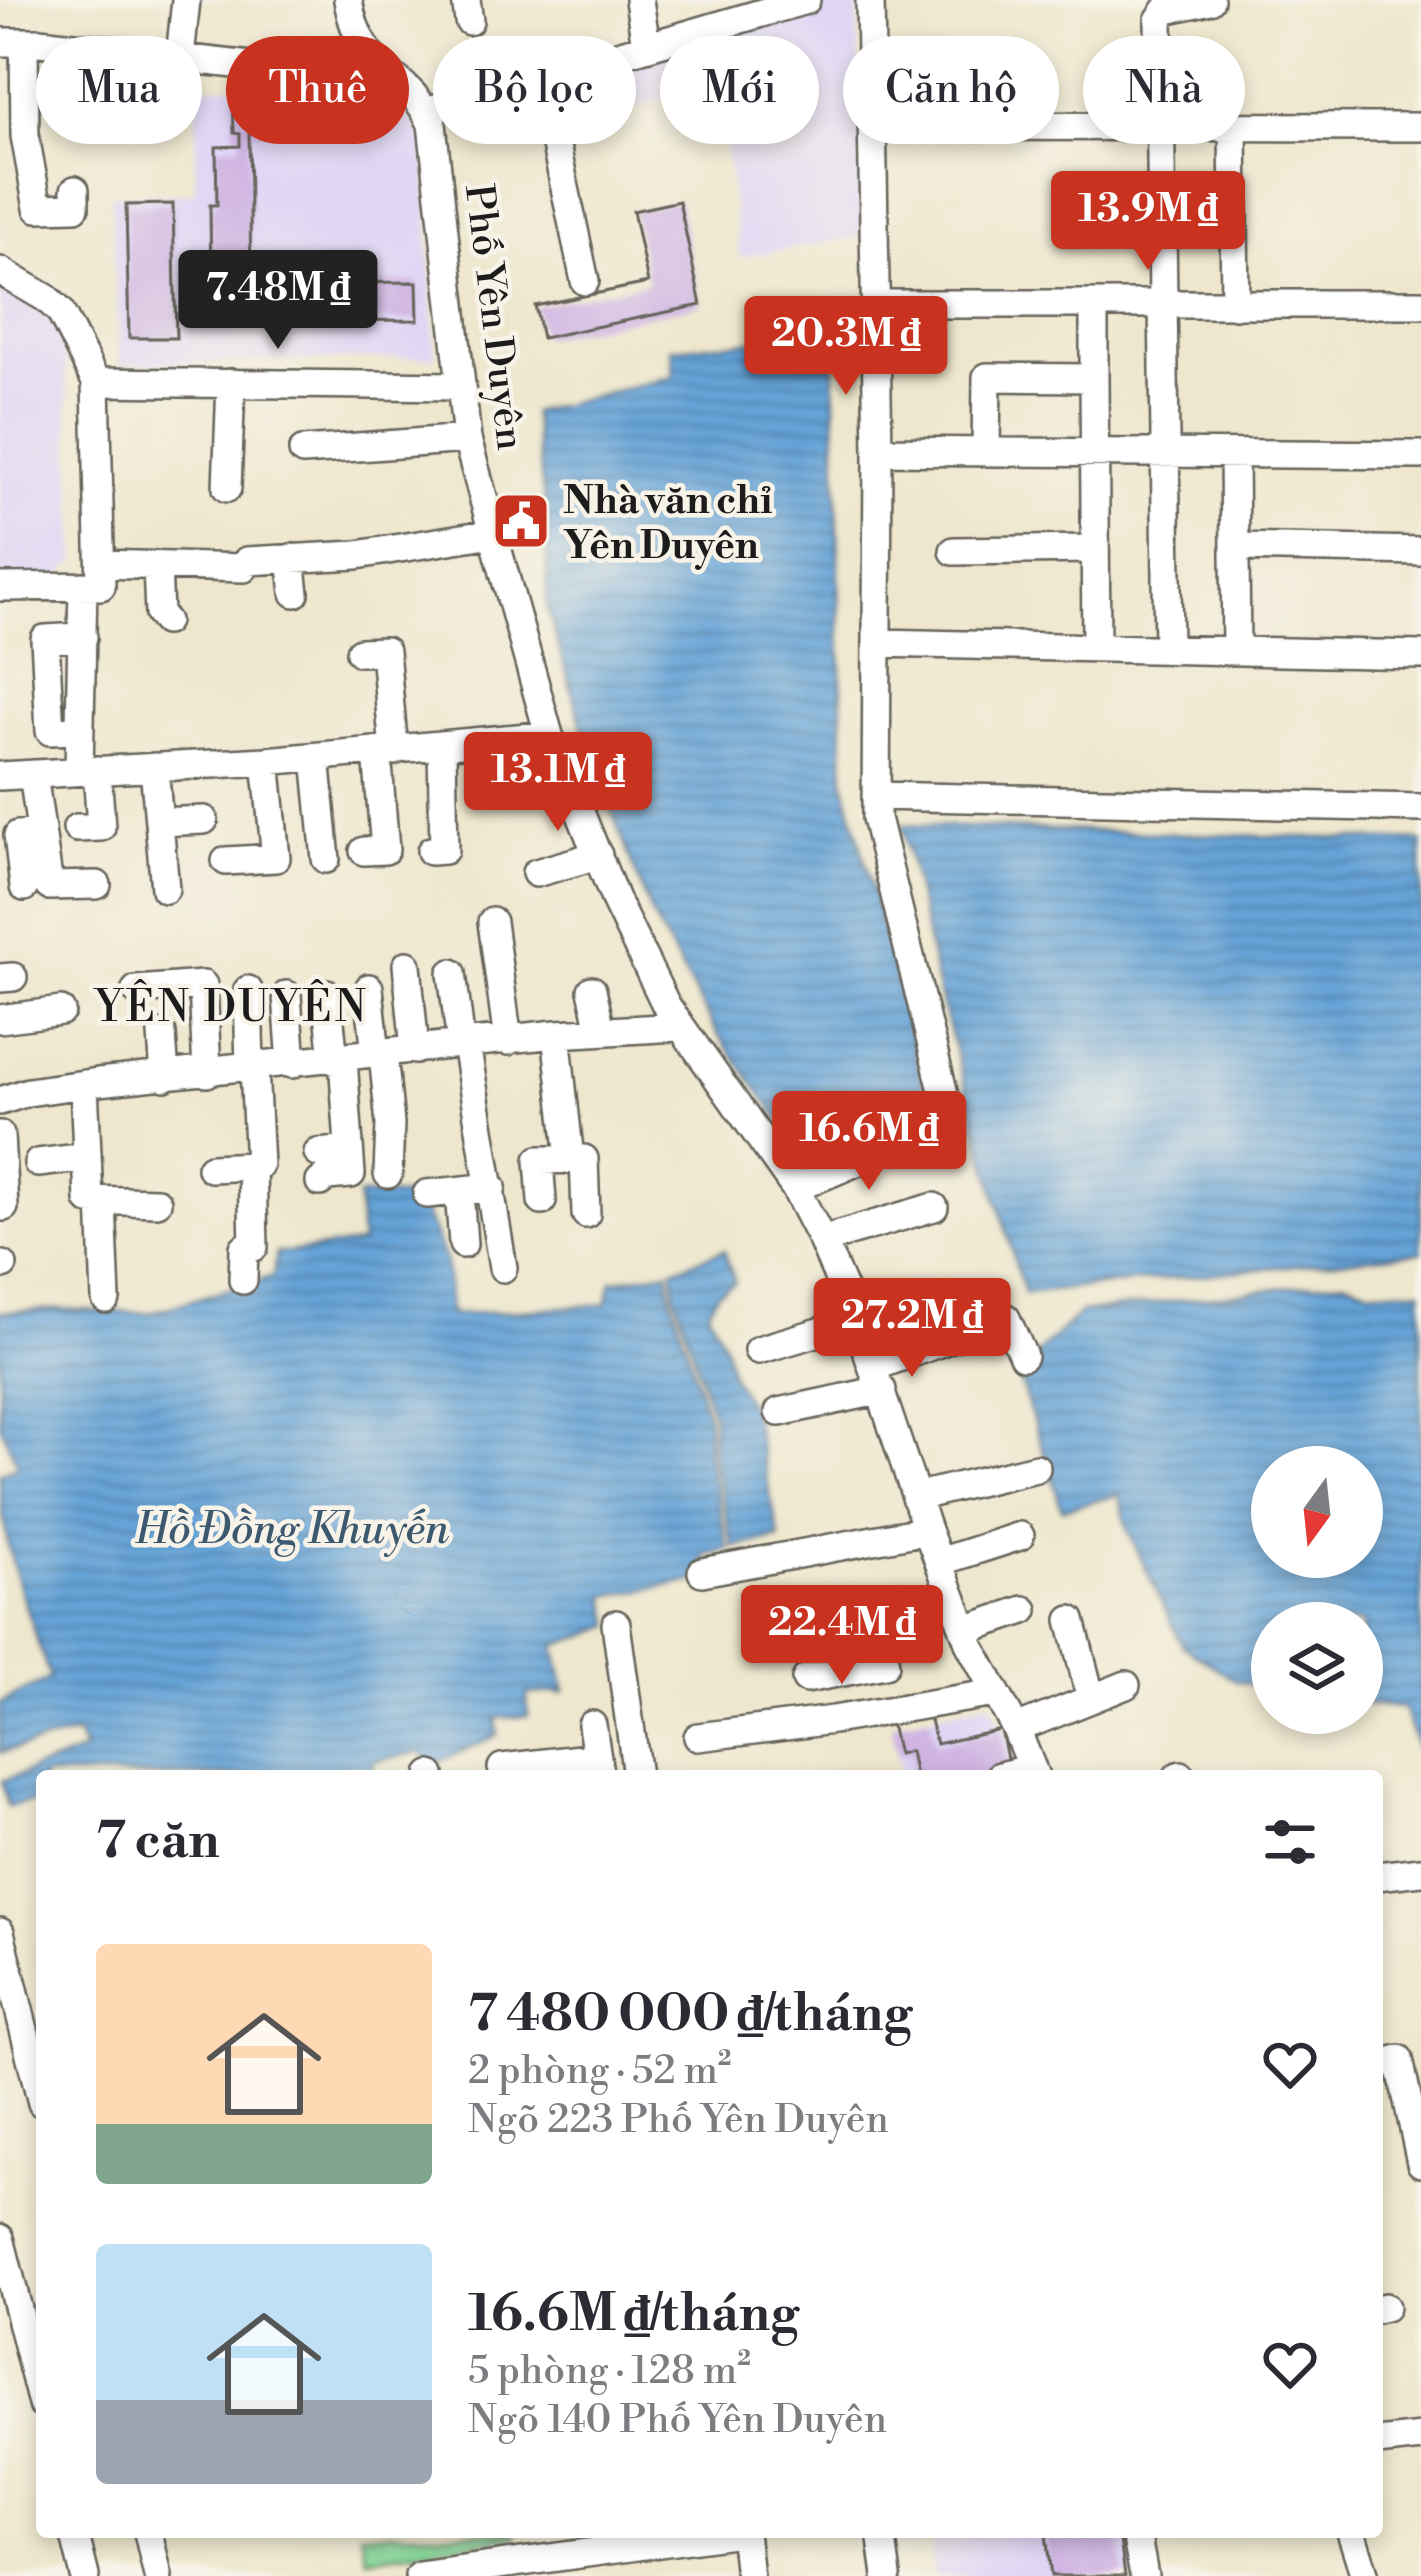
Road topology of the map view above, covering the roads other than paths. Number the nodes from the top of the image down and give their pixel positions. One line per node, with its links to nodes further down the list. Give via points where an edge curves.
1 (185, 0): 7 (street)
2 (348, 0): 8 (street)
3 (639, 0): 12 (street)
4 (806, 0): 12 (street)
5 (870, 0): 9 (street)
6 (1210, 0): 10 (street, via 1166,10)
7 (182, 36)
8 (357, 36)
9 (871, 36)
10 (1159, 36)
11 (12, 42): 23 (street, via 38,214 74,207)
12 (646, 46): 13 (street)
13 (636, 49)
14 (409, 95): 16 (street)
15 (433, 109): 16 (street)
16 (426, 111): 33 (street, Phố Yên Duyên)
17 (1245, 127): 18 (street)
18 (1421, 127)
19 (556, 144): 25 (street)
20 (873, 144): 26 (street)
21 (1162, 144): 28 (street)
22 (1233, 144): 29 (street)
23 (75, 190)
24 (0, 271): 34 (street, via 60,311)
25 (585, 280)
26 (876, 304): 27 (street); 36 (street)
27 (1094, 304): 28 (street); 31 (street)
28 (1164, 304): 29 (street); 40 (street)
29 (1235, 304): 30 (street)
30 (1421, 304)
31 (1094, 379): 38 (street, via 987,377); 39 (street)
32 (232, 383): 33 (street); 34 (street); 43 (street)
33 (460, 386): 35 (street, Phố Yên Duyên)
34 (87, 401): 51 (street)
35 (466, 440): 37 (street); 44 (street, Phố Yên Duyên)
36 (878, 451): 38 (street); 55 (street)
37 (303, 452)
38 (986, 452): 39 (street)
39 (1092, 453): 40 (street); 46 (street)
40 (1166, 454): 41 (street); 57 (street)
41 (1234, 455): 42 (street); 45 (street)
42 (1421, 455)
43 (227, 488)
44 (493, 533): 49 (street); 61 (street, Phố Yên Duyên)
45 (1237, 548): 48 (street); 58 (street)
46 (1094, 549): 47 (street); 56 (street)
47 (954, 550)
48 (1421, 551)
49 (291, 558): 50 (street, via 247,560 244,568); 53 (street)
50 (157, 566): 51 (street); 54 (street)
51 (92, 575): 52 (street); 67 (street, via 78,712)
52 (0, 587)
53 (295, 593)
54 (165, 621)
55 (878, 644): 56 (street); 70 (street)
56 (1096, 648): 57 (street)
57 (1168, 650): 58 (street)
58 (1236, 651): 60 (street)
59 (359, 652): 63 (street, via 385,651)
60 (1421, 655)
61 (548, 735): 62 (street); 78 (street, Phố Yên Duyên)
62 (442, 747): 63 (street); 77 (street, via 444,850)
63 (385, 752): 64 (street); 76 (street, via 385,850)
64 (316, 757): 65 (street); 79 (street)
65 (266, 761): 66 (street); 80 (street, via 275,858)
66 (154, 767): 67 (street); 73 (street)
67 (88, 771): 68 (street); 74 (street, via 101,827)
68 (33, 774): 69 (street); 75 (street)
69 (0, 776)
70 (877, 796): 71 (street); 122 (street, via 949,1114 929,1131)
71 (1421, 808)
72 (204, 820): 73 (street)
73 (159, 822): 84 (street)
74 (77, 828)
75 (40, 832): 82 (street, via 49,886); 83 (street, via 18,835)
76 (364, 851)
77 (431, 851)
78 (598, 855): 81 (street); 96 (street, Phố Yên Duyên)
79 (326, 859)
80 (226, 861)
81 (536, 873)
82 (98, 885)
83 (24, 887)
84 (165, 890)
85 (492, 922): 100 (street)
86 (407, 965): 102 (street)
87 (452, 973): 101 (street)
88 (369, 988): 103 (street)
89 (136, 990): 107 (street, via 203,985)
90 (248, 991): 106 (street)
91 (592, 991): 97 (street)
92 (327, 993): 104 (street)
93 (287, 995): 105 (street)
94 (61, 1011): 95 (street)
95 (0, 1019)
96 (678, 1027): 97 (street); 122 (street, Phố Yên Duyên)
97 (601, 1030): 99 (street)
98 (162, 1034): 108 (street)
99 (556, 1034): 100 (street); 115 (street, via 553,1113)
100 (508, 1041): 101 (street)
101 (464, 1044): 102 (street); 121 (street)
102 (415, 1050): 103 (street)
103 (379, 1054): 104 (street); 119 (street)
104 (338, 1059): 105 (street); 112 (street)
105 (292, 1064): 106 (street)
106 (252, 1068): 107 (street); 117 (street, via 259,1165)
107 (207, 1072): 108 (street)
108 (165, 1077): 109 (street)
109 (84, 1084): 110 (street); 114 (street)
110 (0, 1101)
111 (0, 1135): 128 (street)
112 (349, 1150): 113 (street); 120 (street, via 351,1174)
113 (318, 1153)
114 (87, 1157): 116 (street); 125 (street, via 89,1200)
115 (570, 1159): 126 (street, via 539,1160); 130 (street, via 584,1160)
116 (38, 1163)
117 (252, 1166): 118 (street); 134 (street, via 254,1247 244,1248)
118 (212, 1168)
119 (388, 1174)
120 (320, 1182)
121 (492, 1187): 123 (street); 133 (street)
122 (795, 1188): 131 (street, Phố Yên Duyên)
123 (459, 1191): 124 (street); 132 (street)
124 (428, 1194)
125 (102, 1201): 127 (street); 135 (street)
126 (542, 1201)
127 (157, 1202)
128 (11, 1206)
129 (934, 1208): 131 (street)
130 (586, 1214)
131 (822, 1240): 136 (street, Phố Yên Duyên)
132 (464, 1244)
133 (503, 1268)
134 (244, 1280)
135 (106, 1299)
136 (857, 1321): 137 (street); 139 (street, Phố Yên Duyên)
137 (758, 1350)
138 (1023, 1357): 139 (street, via 1006,1318)
139 (878, 1379): 140 (street); 142 (street, Phố Yên Duyên)
140 (779, 1412)
141 (1036, 1468): 142 (street)
142 (915, 1497): 143 (street, Phố Yên Duyên)
143 (927, 1530): 145 (street, Phố Yên Duyên); 146 (street)
144 (1020, 1536): 145 (street)
145 (939, 1562): 150 (street, Phố Yên Duyên)
146 (702, 1572)
147 (1024, 1610): 150 (street)
148 (1071, 1620): 157 (street)
149 (616, 1624): 164 (street)
150 (965, 1630): 156 (street, Phố Yên Duyên)
151 (879, 1632): 153 (street, via 885,1664)
152 (836, 1639): 153 (street)
153 (852, 1670): 154 (street); 158 (street)
154 (806, 1679)
155 (1126, 1685): 157 (street)
156 (995, 1693): 158 (street); 160 (street, Phố Yên Duyên)
157 (1091, 1699): 160 (street)
158 (869, 1714): 161 (street)
159 (592, 1725): 162 (street)
160 (1016, 1729): 165 (street, Phố Yên Duyên)
161 (698, 1736)
162 (598, 1767): 163 (street)
163 (502, 1768)
164 (636, 1770)
165 (1033, 1770)
166 (1421, 1871): 167 (street)
167 (1383, 1875)
168 (0, 1932): 169 (street)
169 (30, 2006): 170 (street)
170 (36, 2054)
171 (1383, 2063): 172 (street, via 1399,2059)
172 (1421, 2163)
173 (0, 2238): 174 (street)
174 (36, 2380)
175 (1421, 2437): 176 (street)
176 (1383, 2441)
177 (76, 2538): 185 (street)
178 (149, 2538): 186 (street)
179 (660, 2538): 184 (street)
180 (743, 2538): 188 (street)
181 (882, 2538): 189 (street)
182 (1137, 2538): 190 (street)
183 (1354, 2538): 191 (street)
184 (524, 2548): 187 (street)
185 (86, 2576)
186 (158, 2576)
187 (419, 2576)
188 (749, 2576)
189 (887, 2576)
190 (1144, 2576)
191 (1365, 2576)

